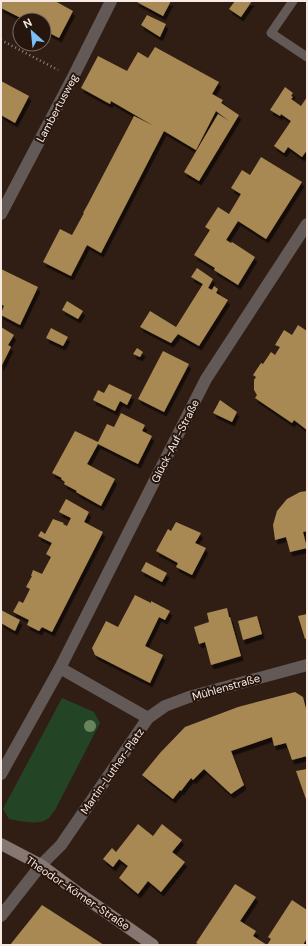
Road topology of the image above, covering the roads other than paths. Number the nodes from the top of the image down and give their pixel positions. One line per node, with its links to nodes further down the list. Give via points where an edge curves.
1 (111, 1): 4 (street, Lambertusweg)
2 (293, 1): 3 (lane, via 271,32)
3 (307, 57)
4 (1, 214)
5 (307, 224): 7 (street, Glück-Auf-Straße, via 206,379)
6 (307, 665): 8 (street, Mühlenstraße, via 165,706)
7 (60, 668): 8 (street, Martin-Luther-Platz); 9 (street)
8 (148, 718): 11 (street, Martin-Luther-Platz, via 61,845)
9 (1, 774)
10 (1, 844): 11 (street, Theodor-Körner-Straße)
11 (41, 866): 12 (street, Martin-Luther-Platz); 13 (street, Theodor-Körner-Straße)
12 (1, 916)
13 (153, 945)

